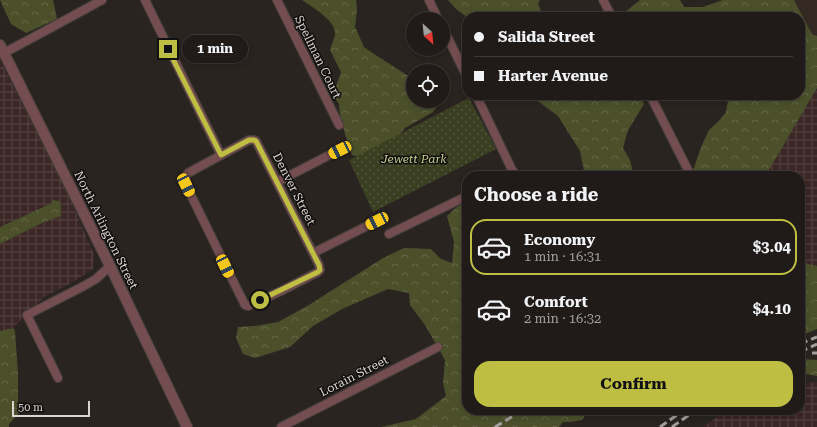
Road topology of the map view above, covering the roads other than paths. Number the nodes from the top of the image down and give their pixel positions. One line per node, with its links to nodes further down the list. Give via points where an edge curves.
1 (102, 0): 9 (street, via 45,31)
2 (145, 0): 15 (street)
3 (277, 0): 13 (street, Spellman Court)
4 (429, 0): 6 (street)
5 (604, 0): 7 (street)
6 (435, 12)
7 (610, 12)
8 (450, 42): 10 (street)
9 (2, 49): 23 (street, North Arlington Street)
10 (462, 67)
11 (478, 100): 16 (street)
12 (652, 100): 17 (street)
13 (338, 125)
14 (342, 149): 18 (street)
15 (221, 155): 18 (street, Denver Street, via 249,140 254,140); 22 (street, Denver Street, via 188,173 185,177 186,185 245,305 248,306 318,272 319,265)
16 (513, 171)
17 (688, 171)
18 (277, 182): 22 (street, Denver Street)
19 (462, 198): 21 (street)
20 (377, 221): 22 (street)
21 (388, 234)
22 (313, 253)
23 (110, 266): 25 (street, via 96,279 27,315); 26 (street, North Arlington Street)
24 (438, 347): 27 (street, Lorain Street)
25 (58, 378)
26 (185, 426)
27 (281, 427)

